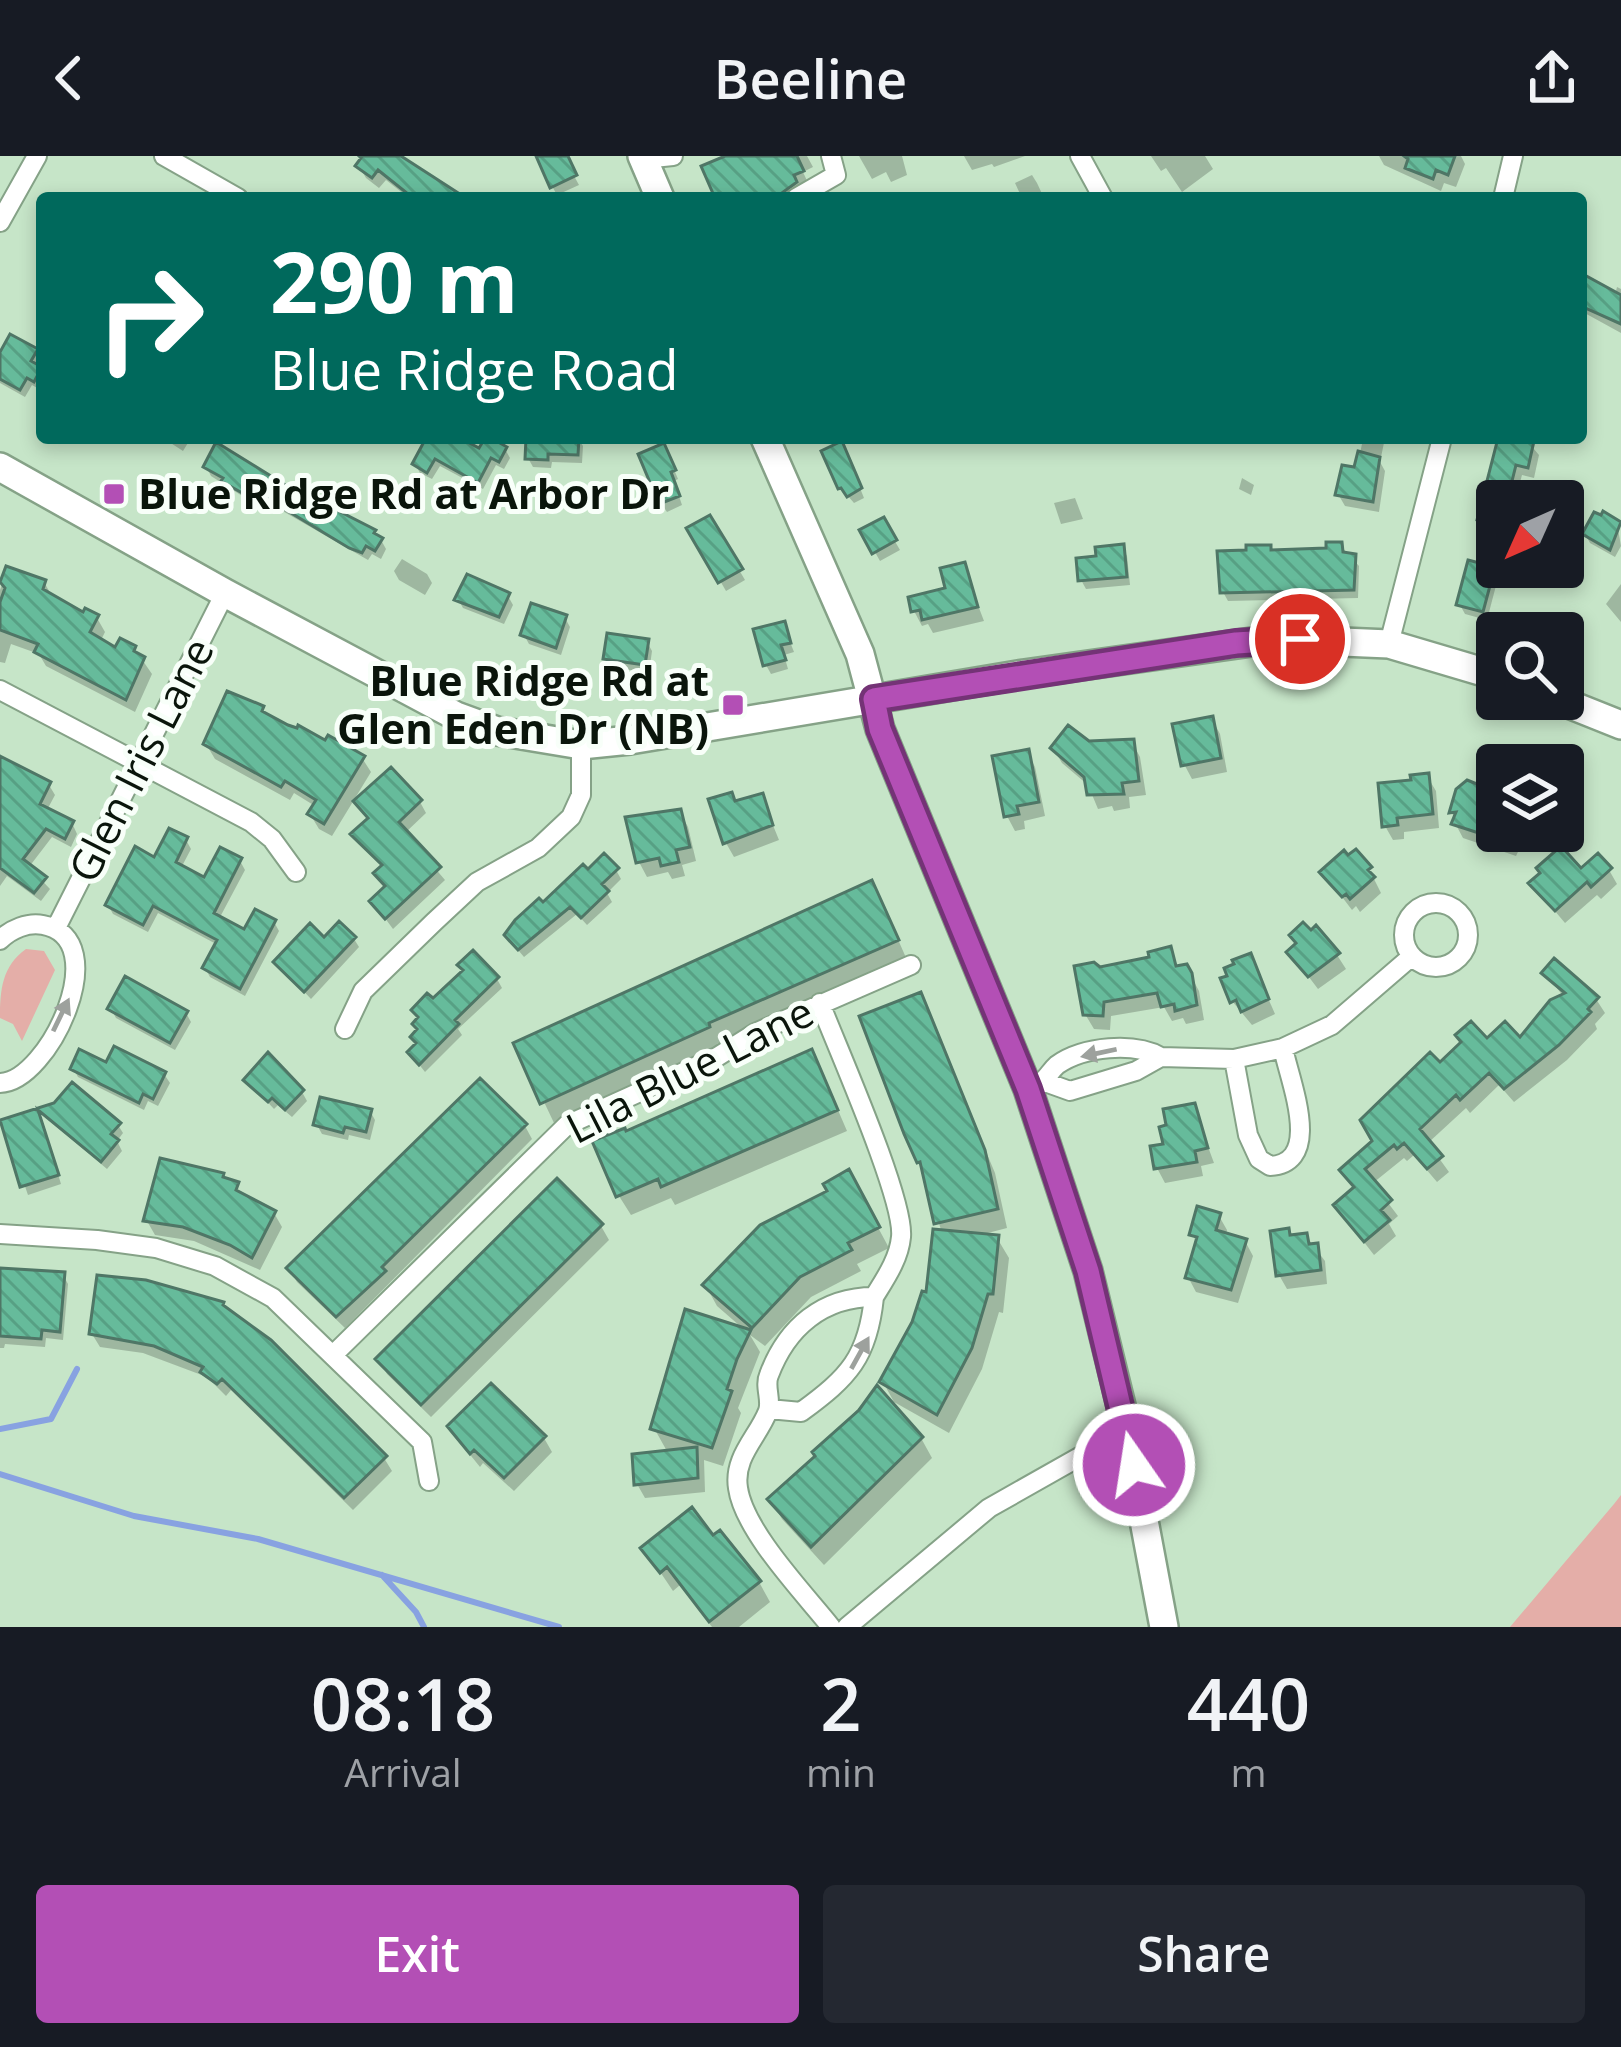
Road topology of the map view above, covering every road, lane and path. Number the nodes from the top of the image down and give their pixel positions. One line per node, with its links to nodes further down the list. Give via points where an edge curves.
1 (37, 156): 13 (street)
2 (164, 156): 8 (street)
3 (673, 156): 7 (street)
4 (831, 156): 10 (street, via 836,176)
5 (1080, 156): 11 (street)
6 (1514, 156): 12 (street)
7 (644, 157): 9 (main road)
8 (227, 192)
9 (658, 192)
10 (807, 192)
11 (1100, 192)
12 (1505, 192)
13 (0, 222)
14 (768, 444): 21 (main road)
15 (1440, 444): 18 (street)
16 (0, 467): 17 (main road)
17 (225, 593): 24 (main road, via 456,716); 25 (street, Glen Iris Lane)
18 (1389, 644): 19 (main road); 21 (main road, via 1273,639)
19 (1476, 670)
20 (0, 690): 25 (street)
21 (874, 699): 24 (main road); 37 (main road, via 880,729)
22 (1584, 710): 23 (main road)
23 (1621, 724)
24 (581, 745): 32 (street, via 581,795 571,817 434,922 363,991)
25 (139, 761): 26 (street, via 251,822); 27 (street, Glen Iris Lane)
26 (296, 872)
27 (56, 928): 28 (street, Glen Iris Lane, via 34,923); 36 (street, Glen Iris Lane, one-way to 27, via 33,1068 76,985 74,954)
28 (0, 940)
29 (1411, 957): 33 (street, via 1332,1025)
30 (911, 965): 31 (street, Lila Blue Lane)
31 (820, 1004): 39 (street, via 902,1235); 40 (street, Lila Blue Lane, via 567,1125)
32 (345, 1028)
33 (1283, 1048): 35 (street); 35 (street, via 1301,1138 1282,1165 1270,1166 1253,1150)
34 (1162, 1057): 35 (street); 37 (street, via 1070,1091); 37 (street, one-way to 37, via 1135,1046 1106,1050 1054,1067)
35 (1234, 1059)
36 (0, 1083)
37 (1036, 1086): 42 (main road)
38 (0, 1234): 40 (street, via 156,1248 215,1266 273,1298)
39 (874, 1297): 41 (street, via 846,1297 808,1317 766,1380); 41 (street, one-way to 39, via 802,1412 845,1379 870,1335)
40 (334, 1354): 43 (street, via 422,1442)
41 (769, 1408): 44 (street, via 745,1446 737,1487 758,1536)
42 (1126, 1430): 45 (street, via 989,1508); 46 (main road)
43 (429, 1481)
44 (831, 1627)
45 (847, 1627)
46 (1164, 1627)

